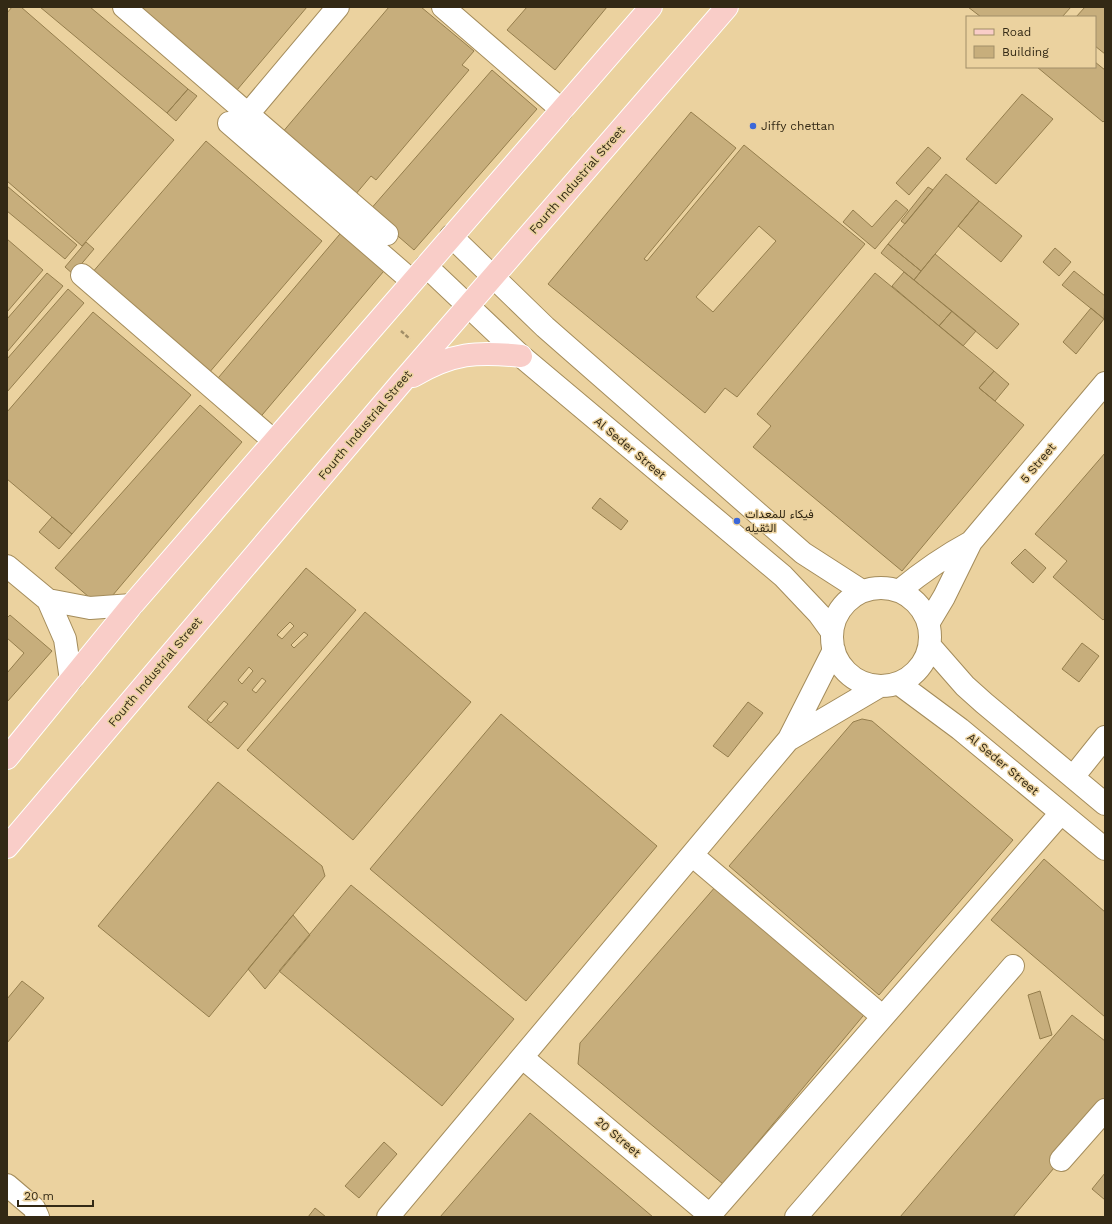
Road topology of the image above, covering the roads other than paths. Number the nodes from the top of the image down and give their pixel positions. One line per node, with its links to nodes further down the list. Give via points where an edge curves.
1 (124, 7): 7 (street)
2 (338, 7): 7 (street)
3 (443, 7): 6 (street)
4 (651, 7): 6 (main road)
5 (728, 7): 13 (main road, Fourth Industrial Street)
6 (562, 110): 10 (main road)
7 (248, 114): 9 (street)
8 (228, 123): 11 (street, Al Seder Street)
9 (387, 234)
10 (451, 236): 11 (main road); 13 (street)
11 (419, 274): 14 (street, Al Seder Street); 18 (main road)
12 (82, 275): 18 (street)
13 (493, 278): 14 (main road, Fourth Industrial Street); 21 (street, via 545,327 803,553)
14 (468, 306): 15 (street, Al Seder Street); 16 (main road, Fourth Industrial Street)
15 (521, 356): 16 (main road, via 490,353 458,356 429,366); 26 (street, Al Seder Street, via 783,576 819,614)
16 (401, 383): 36 (main road, Fourth Industrial Street)
17 (1105, 383): 19 (street, 5 Street)
18 (274, 442): 24 (main road)
19 (971, 542): 22 (street, 5 Street, via 922,572); 25 (street, 5 Street)
20 (7, 566): 23 (street)
21 (862, 591): 22 (street, via 880,588); 26 (street, via 850,598 841,608 835,619)
22 (899, 591): 25 (street, via 912,598)
23 (48, 600): 24 (street, via 90,608); 28 (street, via 65,639)
24 (132, 605): 28 (main road)
25 (929, 622): 27 (street)
26 (833, 641): 29 (street, via 843,668 860,681); 31 (street)
27 (930, 646): 29 (street, via 924,662 912,675); 33 (street, via 970,690)
28 (71, 680): 32 (main road)
29 (889, 684): 31 (street); 35 (street, Al Seder Street, via 955,725)
30 (1105, 737): 33 (street)
31 (789, 740): 38 (street)
32 (7, 758)
33 (1073, 777): 34 (street)
34 (1105, 804)
35 (1061, 812): 37 (street, Al Seder Street); 40 (street)
36 (7, 847)
37 (1105, 849)
38 (692, 855): 40 (street); 41 (street)
39 (1012, 966): 48 (street)
40 (883, 1017): 45 (street)
41 (523, 1058): 45 (street, 20 Street); 47 (street)
42 (1105, 1110): 43 (street)
43 (1061, 1160)
44 (7, 1185): 46 (street, via 34,1208)
45 (711, 1216)
46 (38, 1217)
47 (388, 1217)
48 (796, 1217)

